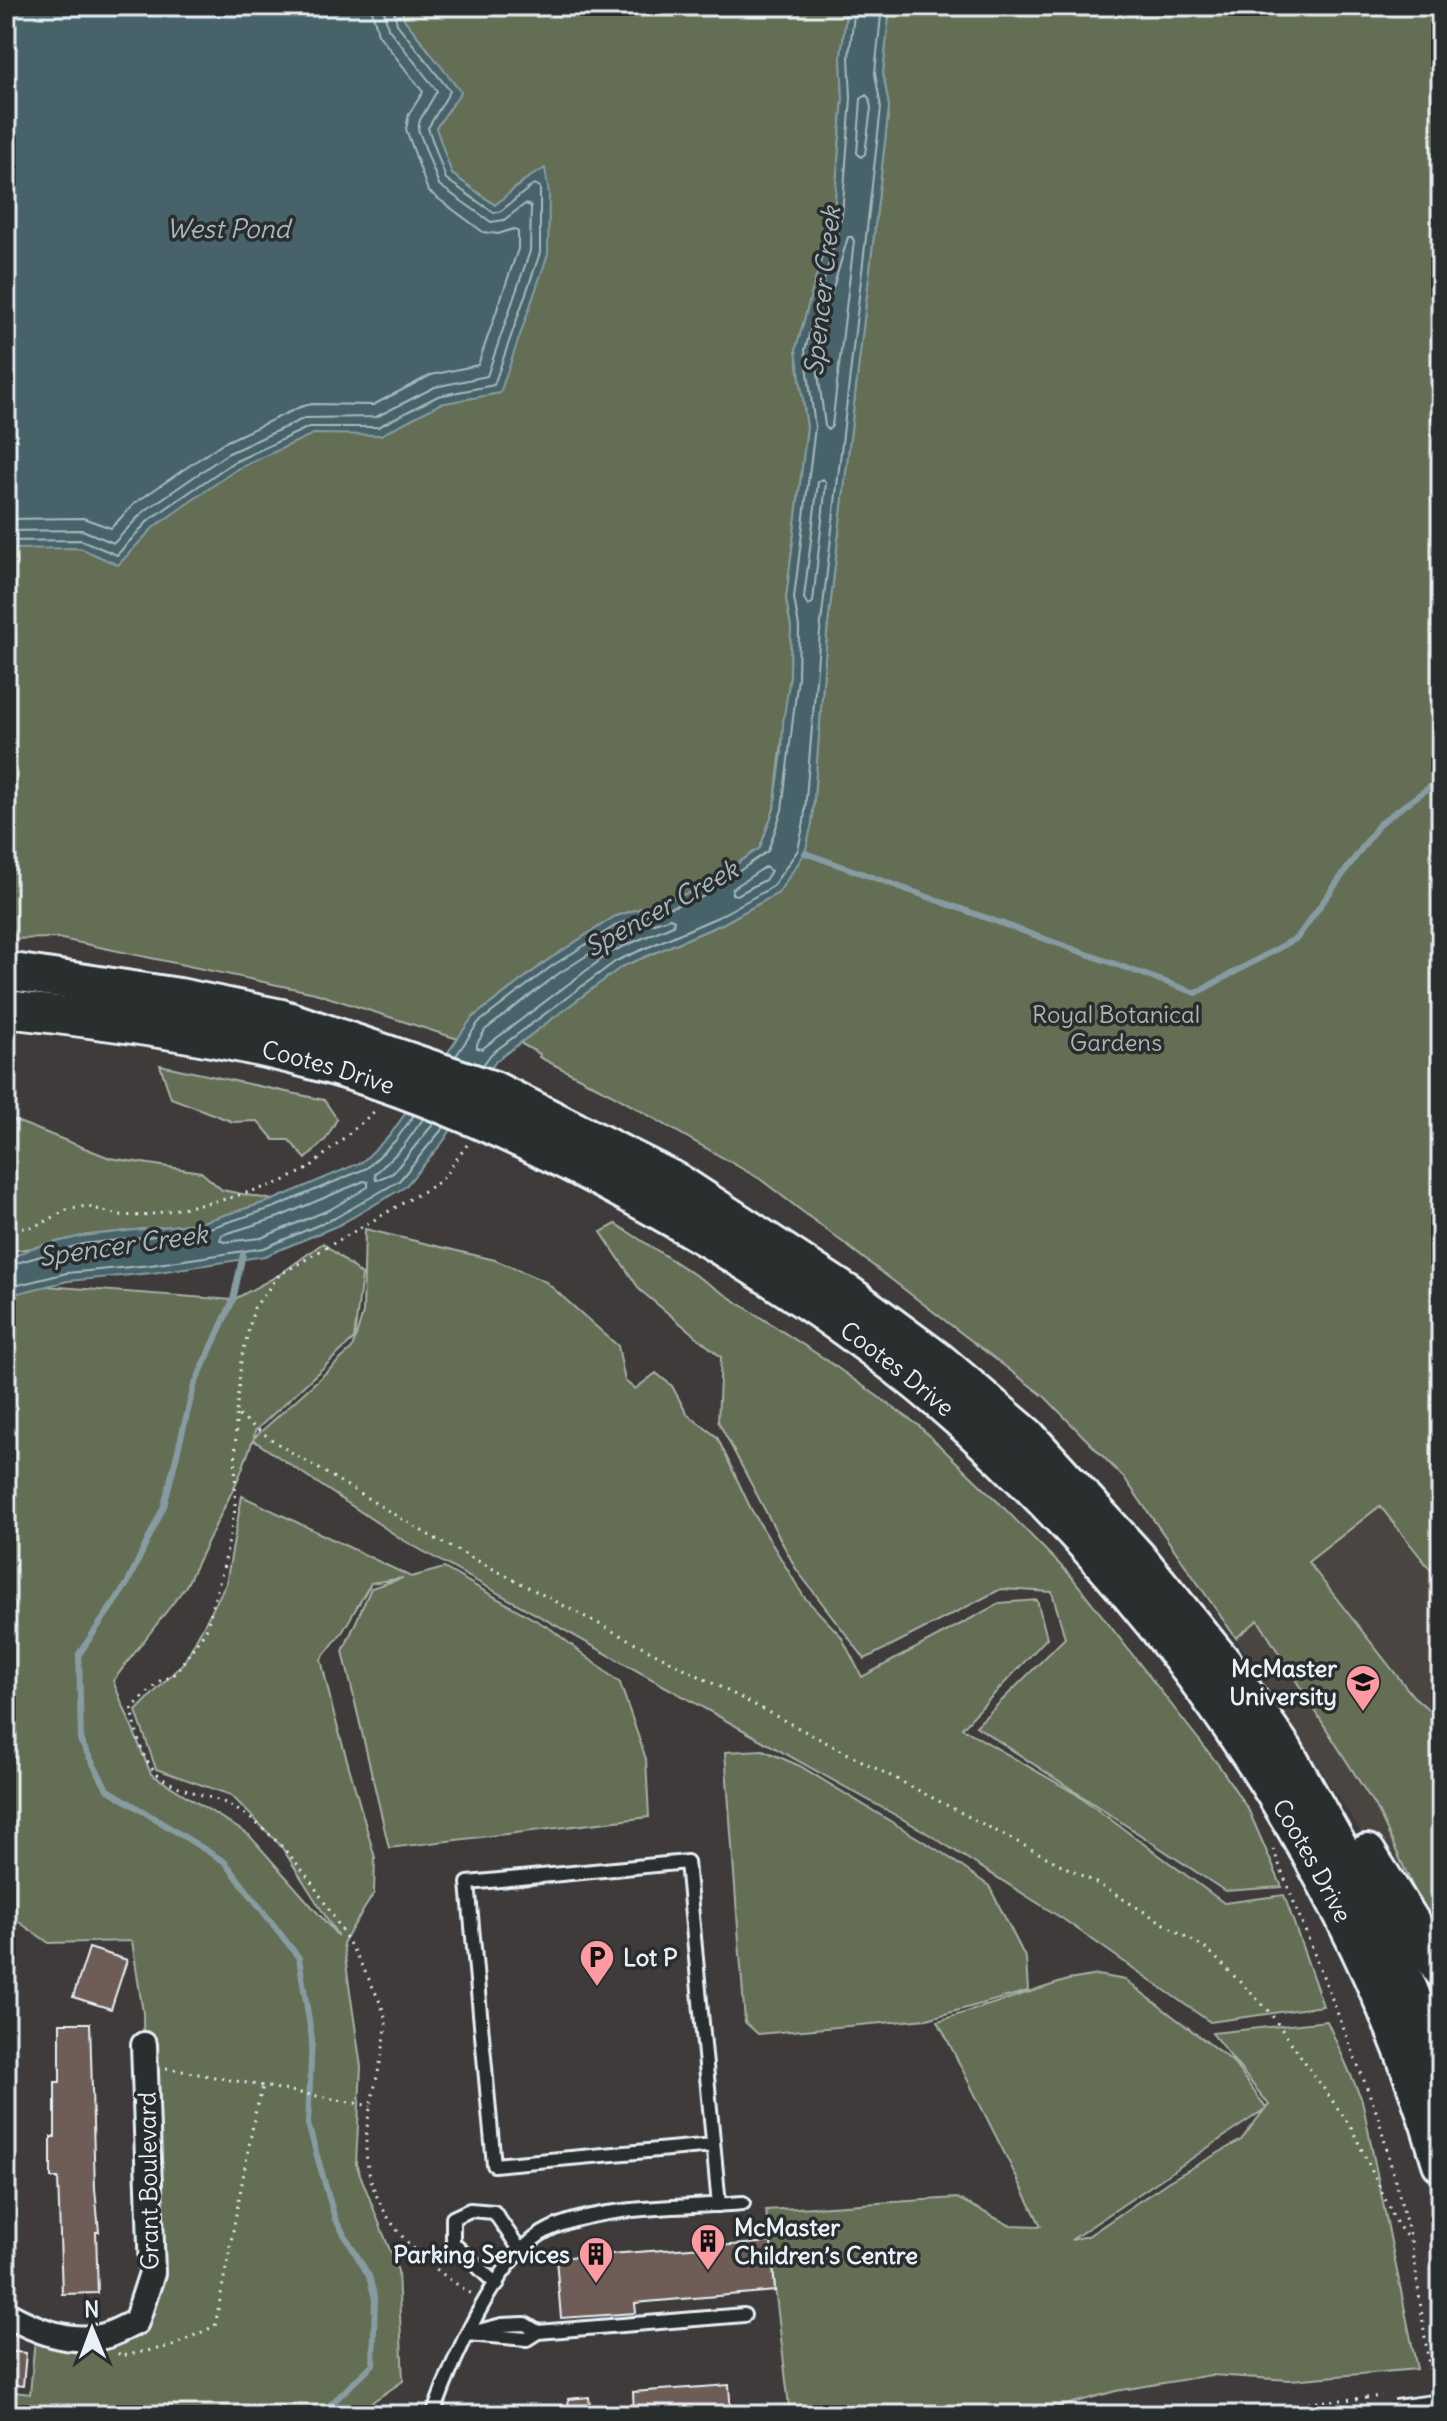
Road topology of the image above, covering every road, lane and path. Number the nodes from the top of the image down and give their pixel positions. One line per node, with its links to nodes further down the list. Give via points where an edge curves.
1 (6, 971): 3 (main road, Cootes Drive, via 281,1018)
2 (6, 1009): 3 (main road, Cootes Drive, via 115,1021 254,1048)
3 (397, 1085): 4 (main road, Cootes Drive); 5 (path, via 308,1169 279,1183 143,1216 86,1206 26,1228); 7 (main road, Cootes Drive, via 494,1090 677,1182 848,1294 1027,1436 1138,1558)
4 (470, 1128): 6 (path, via 441,1181 279,1275 254,1308); 15 (main road, Cootes Drive, via 577,1165 737,1256 876,1351 961,1420 1055,1510 1135,1598 1229,1721 1298,1831 1384,2007)
5 (6, 1227)
6 (236, 1414): 13 (path, via 235,1510 206,1630 173,1676 160,1681 132,1708 134,1720 154,1772 261,1825 332,1911 386,2020); 18 (path, via 432,1537 1098,1884 1208,1950 1268,2010 1351,2127 1397,2224)
7 (1224, 1664): 9 (main road, via 1266,1705 1326,1787); 11 (main road, Cootes Drive, via 1284,1750 1358,1881)
8 (1274, 1849): 18 (path, via 1378,2116)
9 (1441, 1969)
10 (144, 2054): 12 (path); 25 (street, Grant Boulevard, via 152,2273 136,2322)
11 (1441, 2069)
12 (263, 2086): 13 (path); 25 (path, via 215,2326 172,2346 121,2356)
13 (371, 2106): 21 (path, via 369,2174 381,2205 422,2259)
14 (713, 2145): 14 (lane, via 687,1862 468,1883 494,2165); 17 (lane)
15 (1441, 2163)
16 (743, 2203): 17 (lane)
17 (719, 2205): 19 (lane, via 582,2219 548,2230)
18 (1412, 2244): 27 (path)
19 (521, 2251): 20 (lane); 20 (lane, via 494,2212 470,2210 453,2218 453,2243)
20 (497, 2285): 21 (lane)
21 (485, 2303): 24 (lane)
22 (6, 2314): 25 (street, Grant Boulevard, via 62,2337)
23 (744, 2315): 24 (lane, via 538,2332 525,2324 502,2325)
24 (467, 2334): 28 (lane)
25 (101, 2337)
26 (1366, 2398): 29 (path)
27 (1437, 2404): 30 (street, bridge)
28 (433, 2415)
29 (1221, 2415)
30 (1396, 2415)

